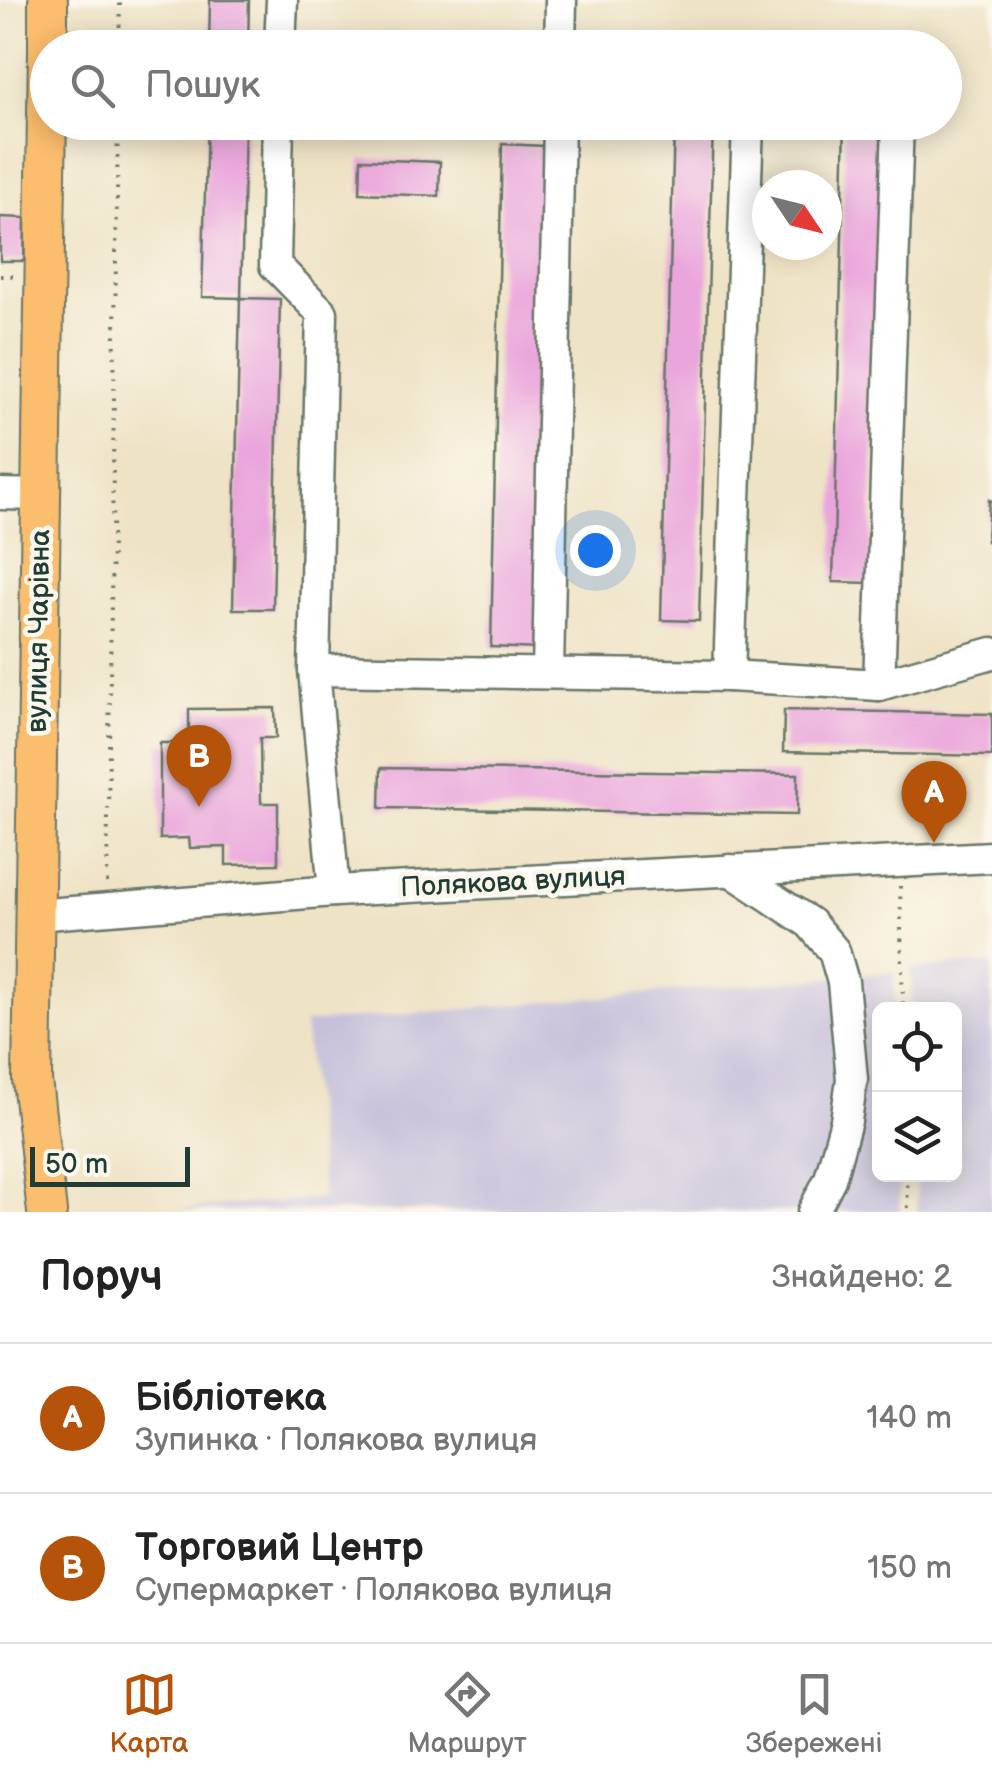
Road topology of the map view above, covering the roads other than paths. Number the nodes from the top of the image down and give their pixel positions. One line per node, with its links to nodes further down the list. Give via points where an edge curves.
1 (48, 0): 4 (main road, вулиця Чарівна)
2 (282, 0): 5 (street)
3 (562, 0): 6 (street)
4 (48, 30)
5 (281, 30)
6 (561, 30)
7 (47, 140): 13 (main road, вулиця Чарівна)
8 (278, 140): 15 (street, via 275,265 322,313)
9 (559, 140): 16 (street)
10 (747, 140): 17 (street)
11 (897, 140): 18 (street)
12 (0, 494): 13 (street)
13 (42, 495): 22 (main road, вулиця Чарівна)
14 (992, 654): 18 (street)
15 (314, 670): 16 (street); 21 (street)
16 (548, 674): 17 (street)
17 (729, 676): 18 (street)
18 (878, 685)
19 (992, 857): 20 (street, Полякова вулиця)
20 (730, 870): 21 (street, Полякова вулиця); 24 (street, via 810,923 834,951 843,982 852,1078 830,1179)
21 (334, 892): 22 (street, Полякова вулиця)
22 (35, 915): 23 (main road, вулиця Чарівна, via 32,1080)
23 (47, 1212)
24 (813, 1212)

